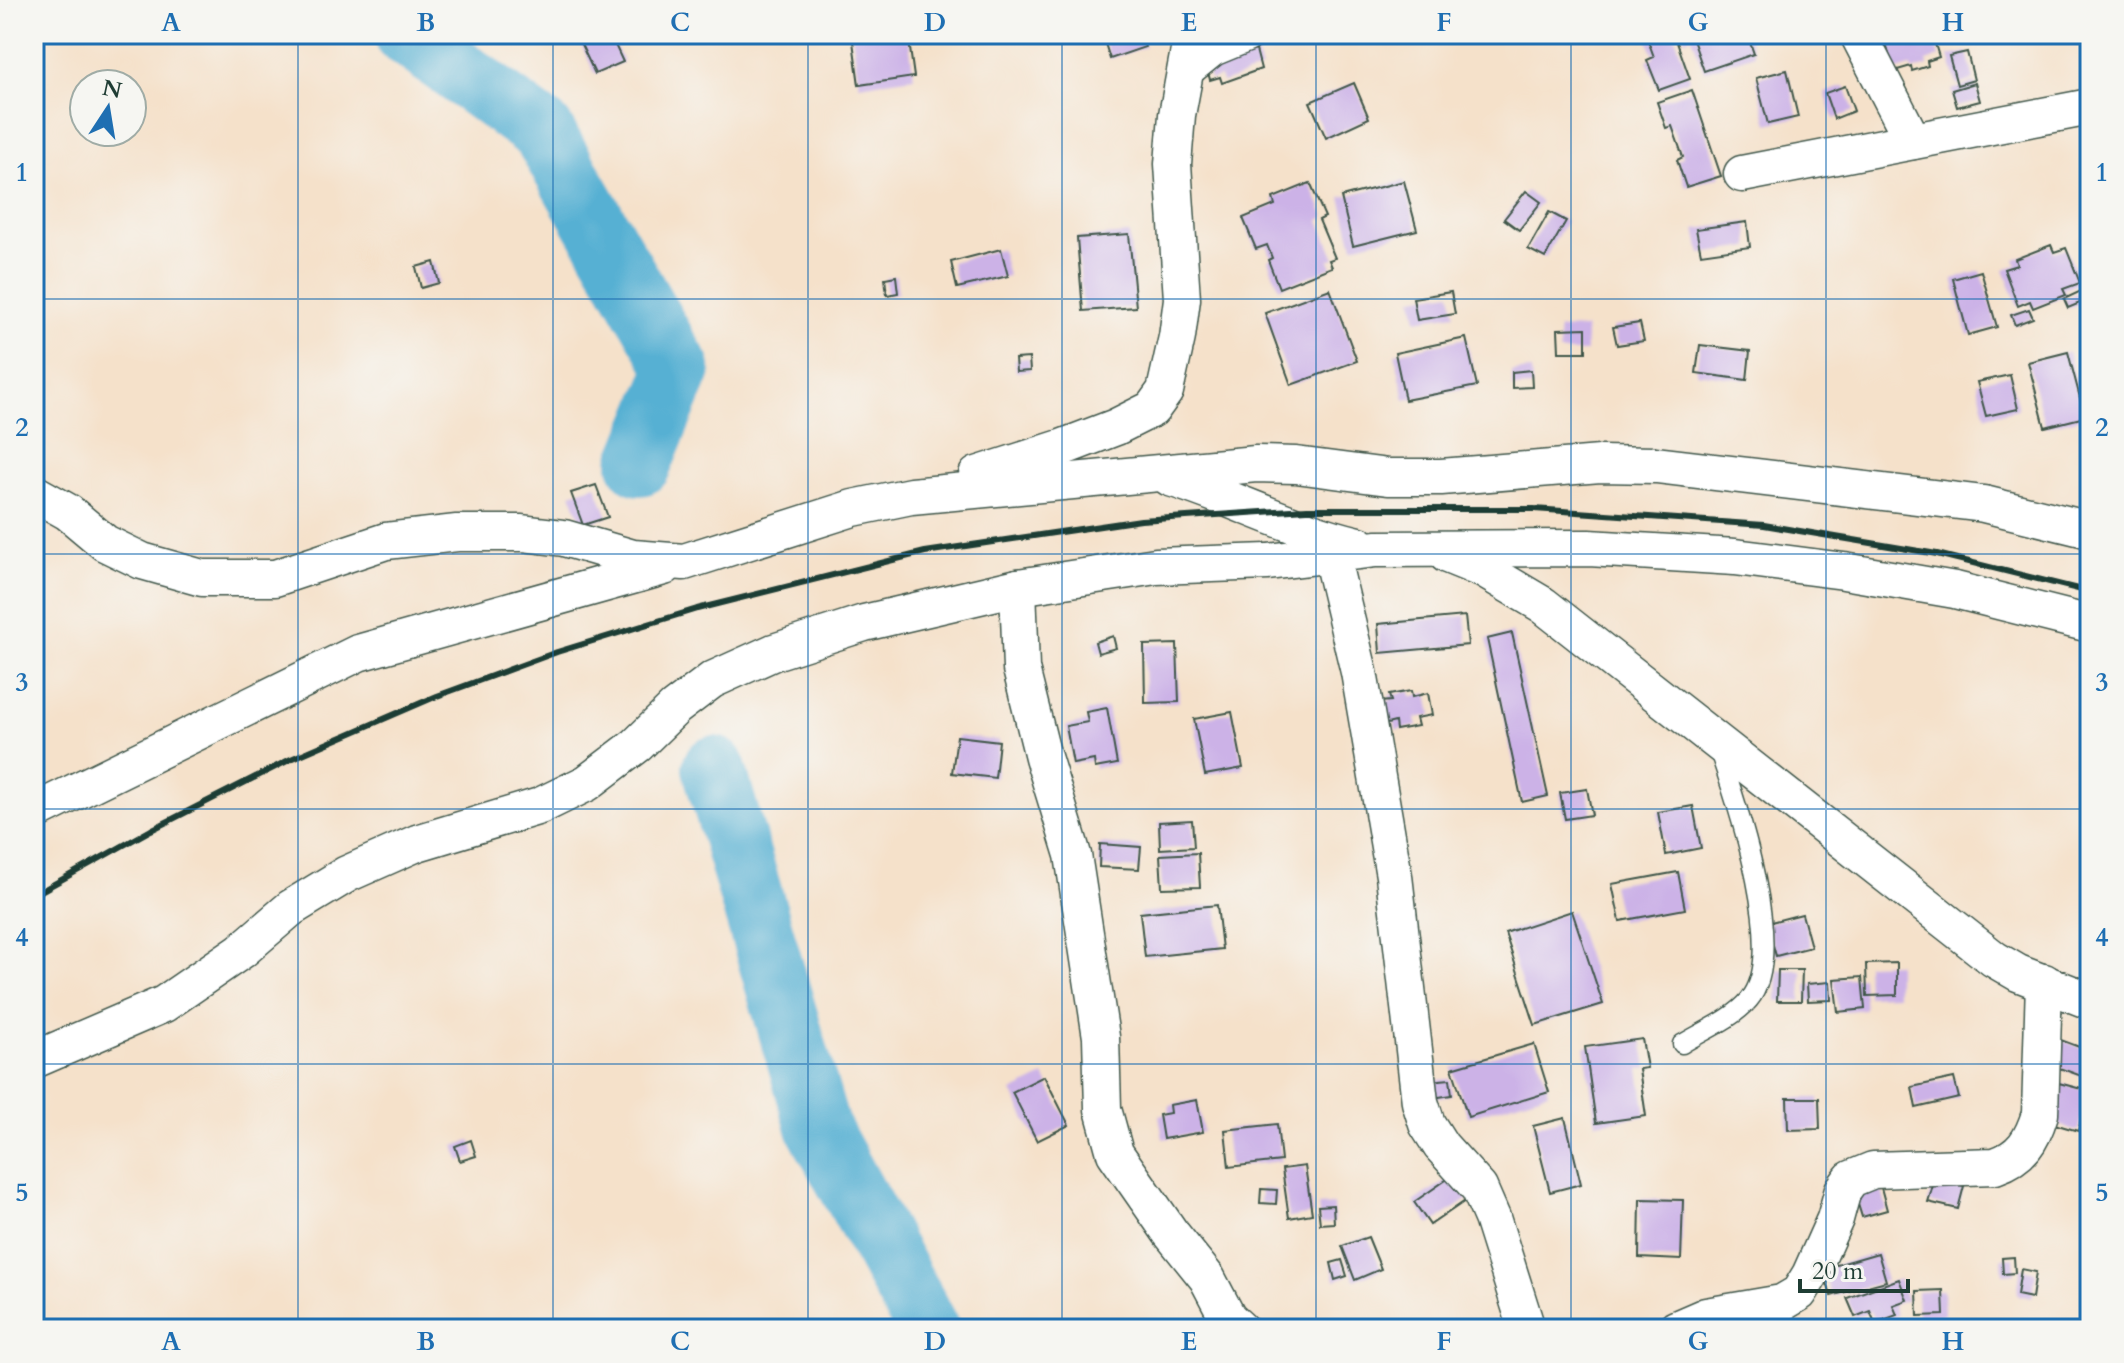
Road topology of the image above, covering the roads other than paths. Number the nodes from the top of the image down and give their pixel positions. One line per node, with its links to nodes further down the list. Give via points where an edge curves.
1 (1246, 34): 3 (street)
2 (1858, 34): 5 (street)
3 (1189, 51): 9 (street, via 1173,164 1182,299 1165,391 1152,409 1116,427)
4 (2090, 107): 5 (street)
5 (1913, 141): 6 (street)
6 (1742, 174)
7 (1153, 473): 9 (street); 10 (street, via 1256,464 1441,477 1600,464 1656,465 1984,504); 12 (street)
8 (34, 493): 14 (street, via 68,512 105,543 142,561 202,578 275,578 386,541 457,533 564,538 633,558)
9 (911, 496): 14 (street, via 853,508)
10 (2090, 530)
11 (1429, 548): 12 (street); 16 (street, via 1589,548 1735,557 1955,590); 17 (street, via 1484,570 1543,605)
12 (1376, 549): 13 (street)
13 (1331, 555): 15 (street, via 1156,566); 24 (street, via 1359,672 1394,876 1420,1102 1441,1146 1479,1188)
14 (684, 562): 18 (street, via 358,653)
15 (1018, 587): 22 (street, via 864,623 774,652 712,680 587,783 540,806 417,843 347,874 303,900 164,1004); 23 (street, via 1021,669 1073,855 1099,1023 1103,1109 1115,1153)
16 (2090, 624)
17 (1716, 742): 19 (street, via 1994,959); 21 (lane, via 1745,829 1759,897 1763,953 1750,999)
18 (34, 812)
19 (2044, 982): 20 (street); 25 (street, via 2040,1114 2024,1150 1995,1166 1860,1174 1843,1190 1835,1219 1799,1293 1782,1303 1706,1316)
20 (2090, 1001)
21 (1682, 1044)
22 (34, 1060)
23 (1240, 1329)
24 (1527, 1329)
25 (1676, 1329)

